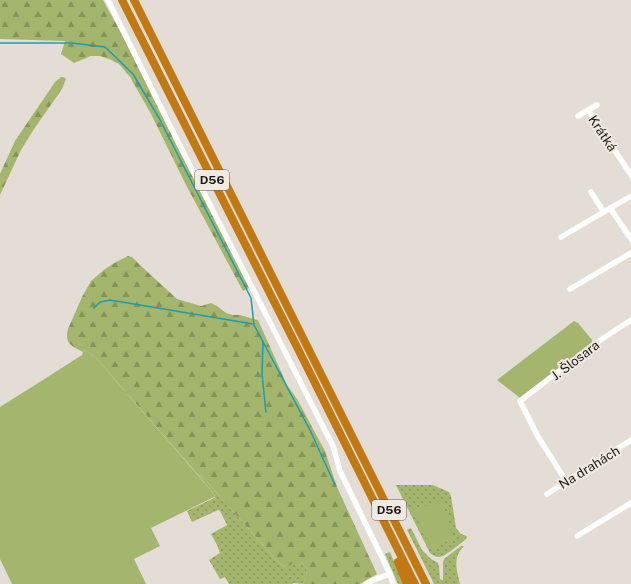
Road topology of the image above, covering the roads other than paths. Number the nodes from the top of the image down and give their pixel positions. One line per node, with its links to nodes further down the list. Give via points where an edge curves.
1 (108, 0): 23 (street, via 332,446 340,471)
2 (122, 0): 21 (highway, D56)
3 (134, 0): 28 (highway, D56)
4 (597, 105): 5 (street, Krátká)
5 (588, 110): 6 (street, Krátká); 7 (street, Krátká)
6 (578, 116)
7 (631, 175)
8 (591, 192): 11 (street)
9 (631, 196): 10 (street)
10 (610, 208): 11 (street); 13 (street)
11 (604, 212): 12 (street)
12 (562, 237)
13 (631, 239)
14 (631, 253): 15 (street)
15 (570, 290)
16 (631, 320): 18 (street, J. Šlosara, via 593,345 520,401 537,435)
17 (631, 440): 18 (street, Na drahách)
18 (566, 482): 19 (street, Na drahách)
19 (546, 494)
20 (631, 504): 22 (street)
21 (378, 511): 26 (highway); 27 (highway, D56)
22 (577, 536)
23 (390, 574): 24 (street); 25 (street)
24 (366, 584)
25 (394, 584)
26 (407, 584)
27 (414, 584)
28 (426, 584)

